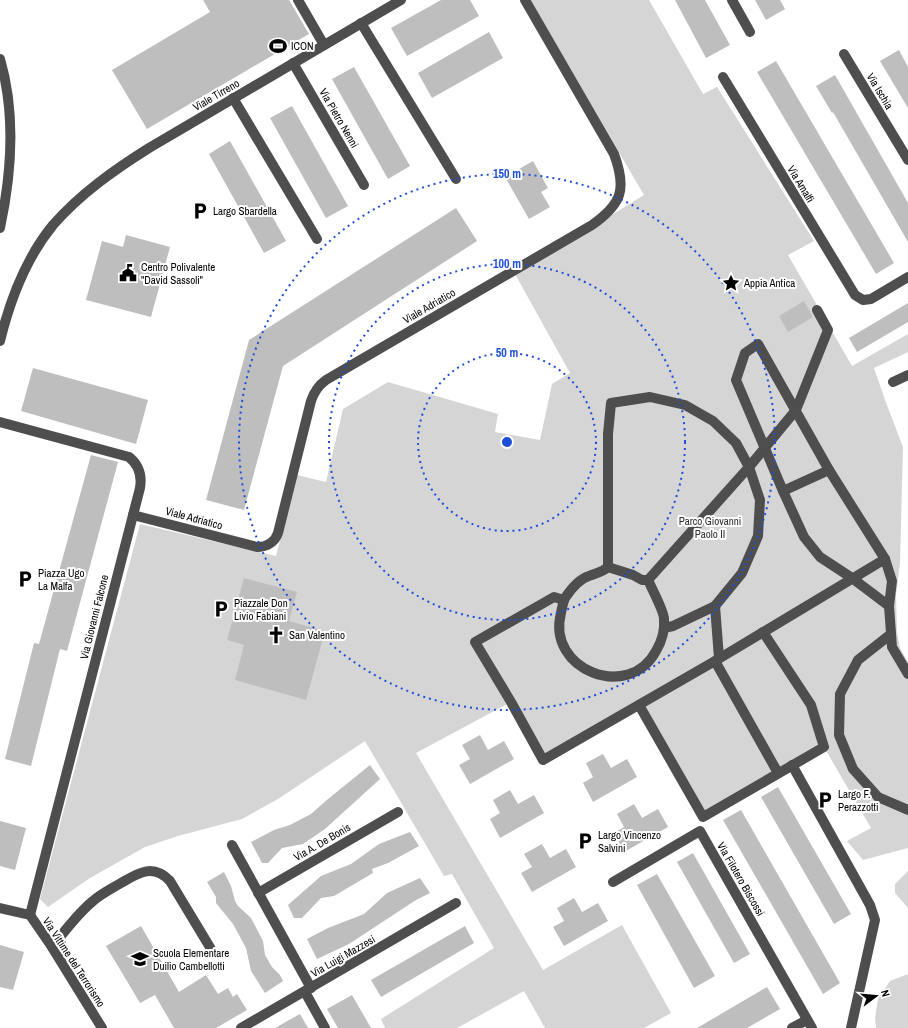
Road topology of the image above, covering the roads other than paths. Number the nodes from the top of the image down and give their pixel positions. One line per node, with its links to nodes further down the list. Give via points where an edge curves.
1 (298, 0): 7 (street)
2 (401, 0): 5 (street, Viale Tirreno)
3 (525, 0): 29 (street, Viale Adriatico, via 612,150 620,182 616,204 592,225 320,385 311,401 278,533 269,544 257,546)
4 (732, 0): 6 (street)
5 (361, 24): 7 (street, Viale Tirreno); 14 (street)
6 (750, 32)
7 (324, 46): 10 (street, Viale Tirreno)
8 (844, 54): 13 (street, Via Ischia)
9 (0, 59): 16 (street, via 7,92 11,139 6,196)
10 (293, 63): 12 (street, Viale Tirreno); 15 (street, Via Pietro Nenni)
11 (723, 77): 18 (street, Via Amalfi, via 857,297 869,300)
12 (233, 98): 17 (street); 20 (street, Viale Tirreno, via 128,161 82,196 54,225 33,254 23,274)
13 (908, 160)
14 (456, 179)
15 (364, 185)
16 (0, 228)
17 (317, 239)
18 (908, 277)
19 (817, 310): 23 (street, via 828,330)
20 (0, 341)
21 (908, 375): 22 (street)
22 (893, 382)
23 (796, 410): 25 (street); 25 (street, via 758,344 745,353 736,380); 27 (street)
24 (0, 422): 29 (street, Via Giovanni Falcone, via 129,457 138,468 141,479)
25 (765, 448): 26 (street); 28 (street)
26 (749, 466): 31 (street, via 736,443 713,421 685,405 650,397 611,403 608,434); 33 (street); 35 (street, via 760,500 758,536 742,573)
27 (829, 470): 28 (street); 30 (street)
28 (783, 491): 32 (street, via 804,537 820,558)
29 (133, 515): 52 (street, Via Giovanni Falcone)
30 (885, 559): 32 (street); 36 (street, via 892,581)
31 (608, 567): 33 (street); 34 (street, via 604,571 587,576 573,587)
32 (852, 578): 36 (street); 38 (street)
33 (648, 580): 37 (street, via 664,618)
34 (564, 600): 37 (street, via 558,623 560,637 569,656 586,670 606,677 626,675 640,669 652,658 663,638); 42 (street, via 554,597 475,642 544,760)
35 (715, 606): 37 (street); 40 (street)
36 (889, 606): 39 (street)
37 (664, 628)
38 (763, 632): 40 (street); 43 (street, via 811,704 824,747)
39 (891, 634): 41 (street, via 892,647); 45 (street, via 858,660 840,694 839,735 853,770 878,797)
40 (717, 659): 42 (street); 44 (street)
41 (908, 674)
42 (640, 704): 44 (street, via 703,817)
43 (792, 765): 44 (street); 61 (street, via 870,905 875,920)
44 (778, 773)
45 (908, 810)
46 (398, 812): 49 (street, Via A. De Bonis)
47 (232, 846): 49 (street)
48 (613, 882): 56 (street, Via Filotero Biscossi, via 700,831)
49 (258, 893): 55 (street)
50 (456, 903): 55 (street, Via Luigi Mazzesi)
51 (0, 908): 52 (street, Via Vittime del Terrorismo)
52 (30, 915): 53 (street, Via Vittime del Terrorismo)
53 (52, 947): 54 (street, via 92,901 136,874 149,871 160,873 170,881); 57 (street, Via Vittime del Terrorismo)
54 (211, 949)
55 (308, 990): 58 (street, Via Luigi Mazzesi); 59 (street)
56 (810, 1024): 60 (street)
57 (102, 1028)
58 (241, 1028)
59 (325, 1028)
60 (792, 1028)
61 (851, 1028)

